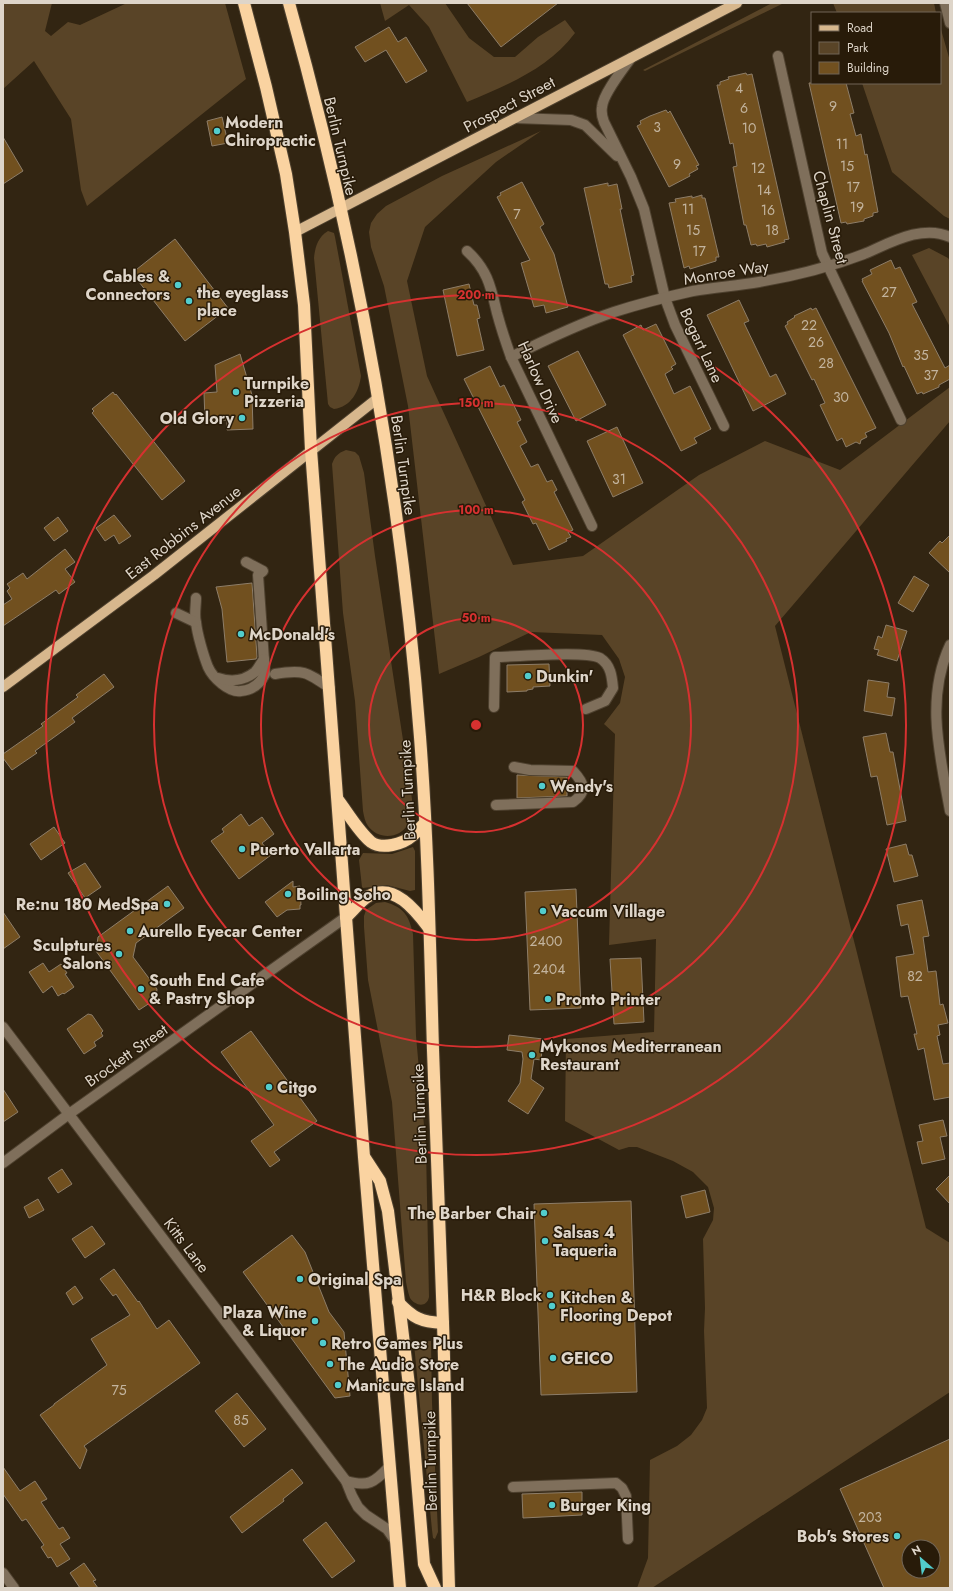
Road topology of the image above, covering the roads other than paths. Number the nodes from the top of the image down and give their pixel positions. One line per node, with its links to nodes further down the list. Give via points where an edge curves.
1 (244, 3): 11 (highway, via 286,174)
2 (289, 3): 10 (highway, Berlin Turnpike)
3 (737, 3): 7 (main road, Prospect Street)
4 (945, 3): 5 (street)
5 (950, 23)
6 (778, 56): 14 (street, Chaplin Street, via 818,240)
7 (631, 58): 8 (main road, Prospect Street); 9 (street, Bogart Lane, via 606,96 601,114)
8 (515, 118): 9 (street, Bogart Lane, via 578,122 592,131); 10 (main road, Prospect Street)
9 (622, 162): 15 (street, Bogart Lane, via 634,182 644,209)
10 (340, 209): 11 (main road, Prospect Street); 17 (highway, Berlin Turnpike)
11 (295, 232): 20 (highway, via 304,304)
12 (950, 237): 14 (street, Monroe Way, via 935,233 912,235)
13 (467, 251): 16 (street, Harlow Drive, via 476,260 490,284)
14 (828, 267): 15 (street, Monroe Way); 18 (street, Chaplin Street)
15 (665, 298): 16 (street, Monroe Way, via 588,321); 19 (street, Bogart Lane, via 674,325)
16 (511, 357): 21 (street, Harlow Drive)
17 (378, 398): 20 (main road, East Robbins Avenue); 37 (highway, Berlin Turnpike, via 410,634)
18 (901, 420)
19 (724, 426)
20 (311, 450): 28 (main road, East Robbins Avenue, via 154,575); 29 (highway)
21 (592, 526)
22 (246, 562): 25 (street, via 263,571 258,575 265,674 261,682 252,689 236,692 214,677 208,667)
23 (196, 598): 25 (street)
24 (176, 613): 25 (street)
25 (195, 622)
26 (950, 645): 33 (street, via 941,669 936,706 938,748)
27 (275, 674): 29 (street, via 291,671 310,674)
28 (3, 687)
29 (330, 688): 34 (highway)
30 (494, 707): 31 (street, via 495,658 578,654 600,658 611,670 613,688 605,702)
31 (586, 709)
32 (514, 767): 35 (street, via 573,771 583,784 583,791 573,802)
33 (948, 792): 36 (street)
34 (338, 800): 37 (highway, via 372,843 385,846 399,843 411,837); 38 (highway)
35 (496, 805)
36 (950, 811)
37 (425, 822): 39 (highway, Berlin Turnpike)
38 (346, 917): 39 (highway, via 369,896 380,892 392,893 412,907); 41 (street, Brockett Street); 42 (highway)
39 (430, 928): 45 (highway, Berlin Turnpike)
40 (3, 1027): 41 (street, Kitts Lane)
41 (69, 1114): 43 (street, Brockett Street); 47 (street, Kitts Lane)
42 (364, 1157): 44 (highway, via 380,1181 388,1211); 46 (highway)
43 (3, 1163)
44 (398, 1302): 45 (highway, via 416,1318); 54 (highway, via 410,1394 424,1564)
45 (443, 1323): 55 (highway, Berlin Turnpike)
46 (389, 1467): 47 (street, via 377,1480 364,1484); 50 (highway)
47 (346, 1481): 50 (street, Kitts Lane, via 358,1507 387,1529)
48 (513, 1486): 49 (street, via 616,1483 626,1496)
49 (628, 1539)
50 (396, 1542): 53 (highway)
51 (3, 1573): 52 (street)
52 (14, 1588)
53 (400, 1588)
54 (435, 1588)
55 (449, 1588)

